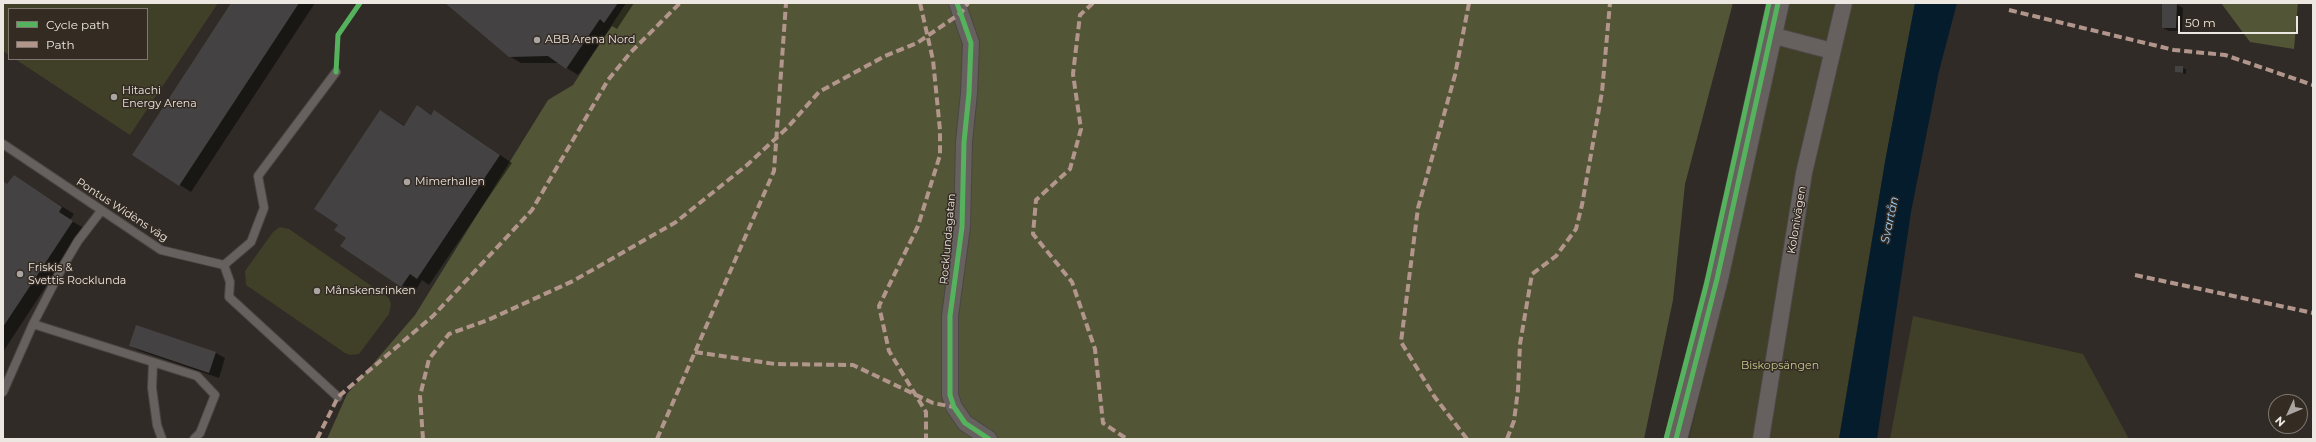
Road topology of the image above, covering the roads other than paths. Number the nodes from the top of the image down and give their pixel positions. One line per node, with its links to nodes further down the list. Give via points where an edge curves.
1 (957, 3): 16 (street, Rocklundagatan, via 971,43 964,142 962,227 950,316 950,395 954,407 965,423)
2 (1778, 3): 4 (street)
3 (1844, 3): 5 (street, Kolonivägen)
4 (1771, 34): 5 (street); 17 (street, via 1717,279)
5 (1832, 51): 18 (street, Kolonivägen, via 1804,173)
6 (336, 72): 9 (lane, via 258,176 264,208 251,242)
7 (3, 144): 8 (lane, Pontus Widèns väg)
8 (101, 211): 9 (lane, Pontus Widèns väg, via 161,250); 10 (lane, via 78,241)
9 (224, 265): 13 (lane, via 230,282 229,297)
10 (33, 324): 11 (lane); 12 (lane)
11 (154, 362): 14 (lane, via 152,388); 15 (lane, via 197,376 215,395 200,433)
12 (3, 392)
13 (338, 397)
14 (162, 439)
15 (194, 439)
16 (989, 439)
17 (1676, 439)
18 (1761, 439)

